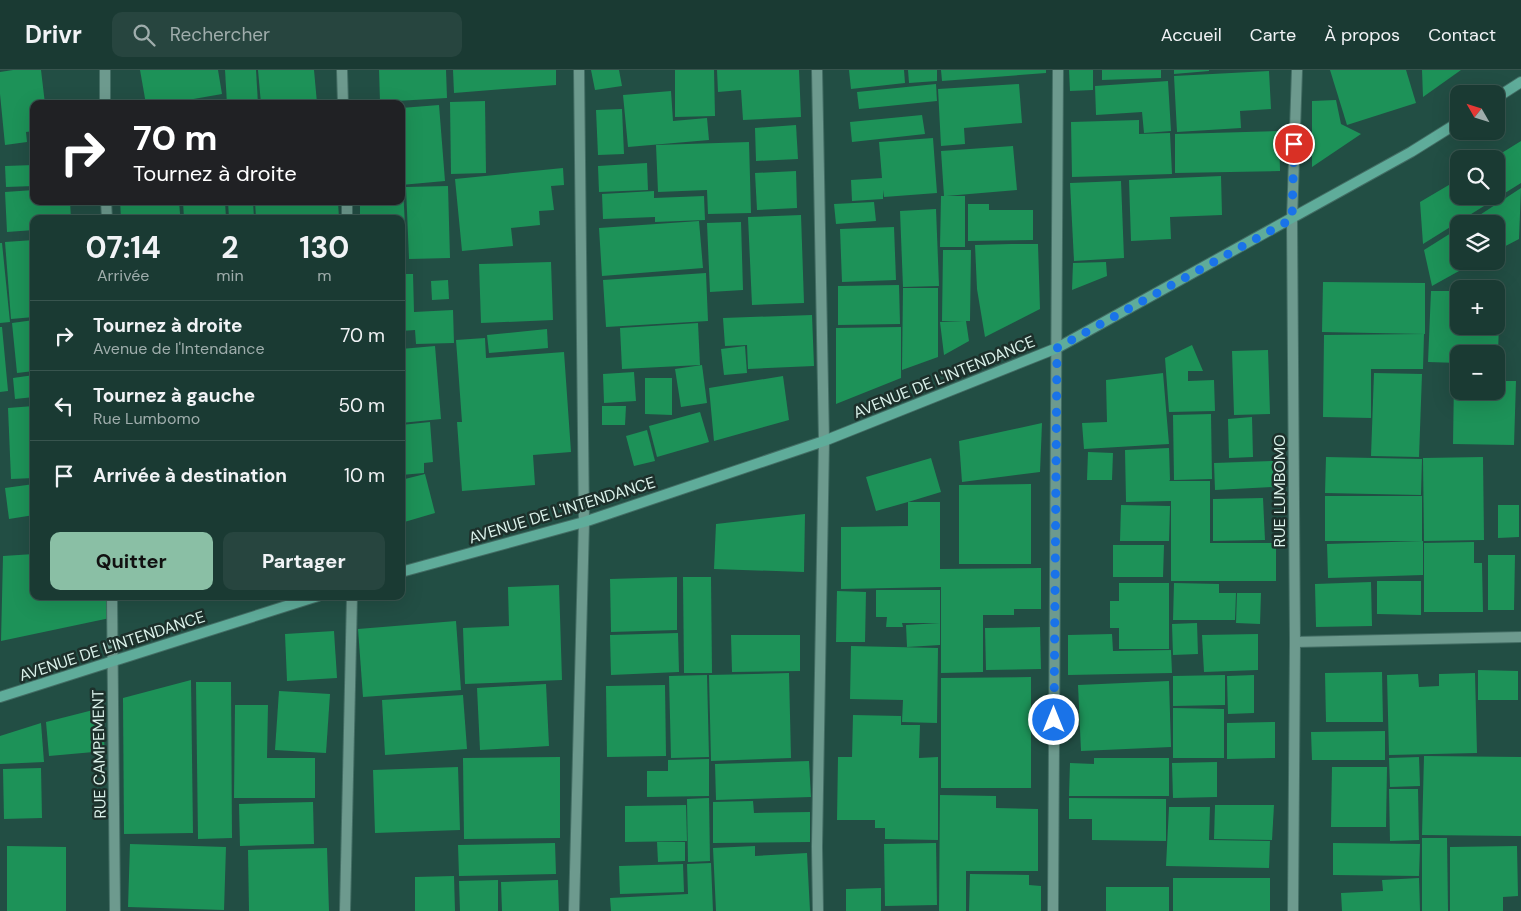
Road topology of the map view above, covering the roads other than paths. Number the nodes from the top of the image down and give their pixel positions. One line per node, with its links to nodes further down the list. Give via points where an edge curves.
1 (105, 70): 9 (street)
2 (342, 70): 10 (street)
3 (579, 70): 15 (street)
4 (817, 70): 14 (street)
5 (1058, 70): 13 (street)
6 (1297, 70): 12 (street, RUE LUMBOMO)
7 (1521, 82): 8 (street)
8 (1505, 92)
9 (105, 100)
10 (344, 100)
11 (1450, 128): 12 (street, AVENUE DE L'INTENDANCE)
12 (1292, 219): 13 (street, AVENUE DE L'INTENDANCE); 21 (street, RUE LUMBOMO)
13 (1057, 348): 14 (street, AVENUE DE L'INTENDANCE); 28 (street)
14 (824, 441): 15 (street, AVENUE DE L'INTENDANCE); 27 (street)
15 (584, 522): 16 (street, AVENUE DE L'INTENDANCE); 26 (street)
16 (405, 571)
17 (112, 600): 22 (street, RUE CAMPEMENT)
18 (305, 600): 22 (street, AVENUE DE L'INTENDANCE)
19 (352, 600): 25 (street)
20 (1521, 637): 21 (street)
21 (1295, 642): 29 (street, RUE LUMBOMO)
22 (113, 660): 23 (street, AVENUE DE L'INTENDANCE); 24 (street, RUE CAMPEMENT)
23 (0, 697)
24 (115, 911)
25 (344, 911)
26 (574, 911)
27 (818, 911)
28 (1053, 911)
29 (1294, 911)

